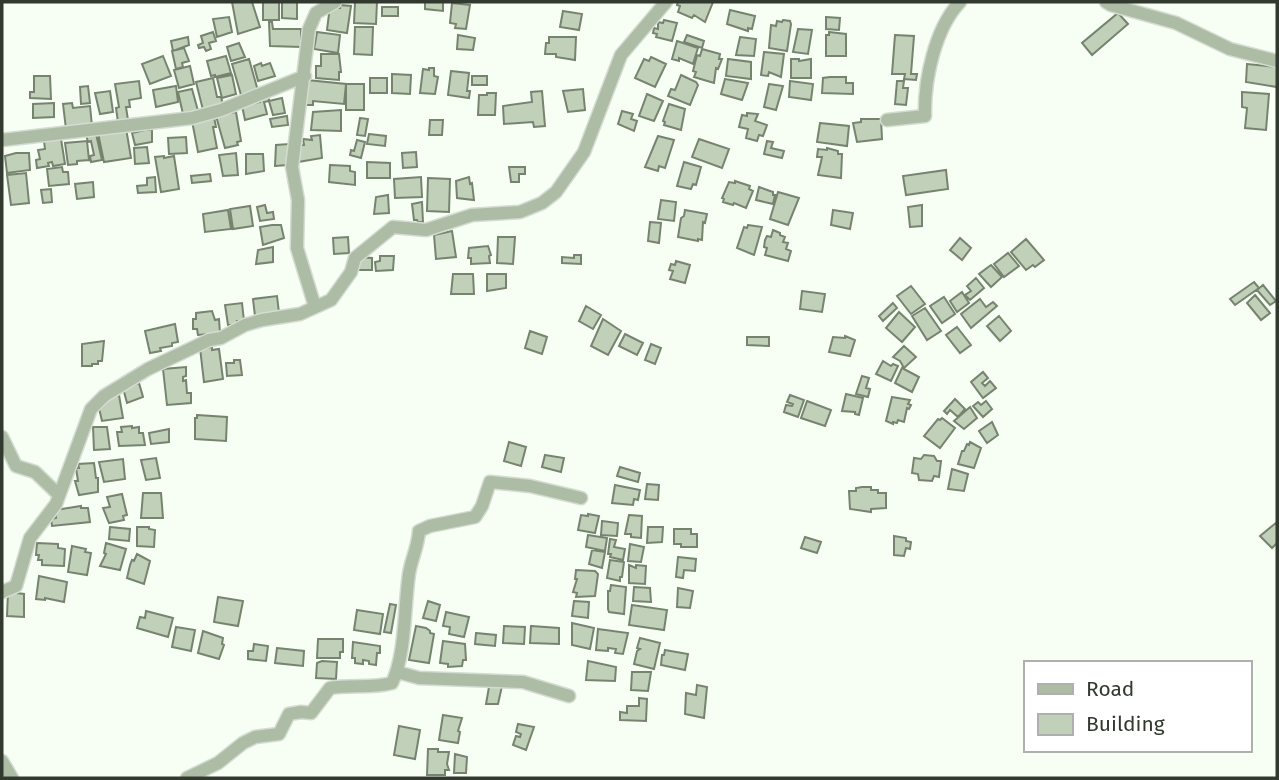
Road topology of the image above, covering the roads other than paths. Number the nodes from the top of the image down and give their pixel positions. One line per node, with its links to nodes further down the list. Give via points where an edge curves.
1 (335, 2): 6 (street, via 316,13 309,29)
2 (666, 2): 9 (street, via 621,55 584,152 556,192 542,204 520,212 472,215 426,230 393,227 355,258 331,300)
3 (960, 2): 7 (street, via 938,34 924,99 925,116)
4 (1106, 2): 5 (street, via 1176,23 1230,49)
5 (1277, 61)
6 (305, 76): 8 (street, via 192,118); 9 (street, via 292,167 298,200 297,248)
7 (887, 120)
8 (2, 140)
9 (315, 307): 11 (street, via 245,325 209,340 104,396 91,409)
10 (2, 438): 11 (street, via 16,466 35,472)
11 (59, 495): 13 (street, via 30,538 16,586)
12 (581, 498): 14 (street, via 490,482 475,517 419,531 409,571)
13 (2, 592)
14 (397, 672): 15 (street, via 419,678 523,682); 18 (street, via 392,683 379,687 330,688 311,713 289,714 279,734 255,737)
15 (569, 696)
16 (2, 761): 17 (street)
17 (12, 778)
18 (187, 778)

